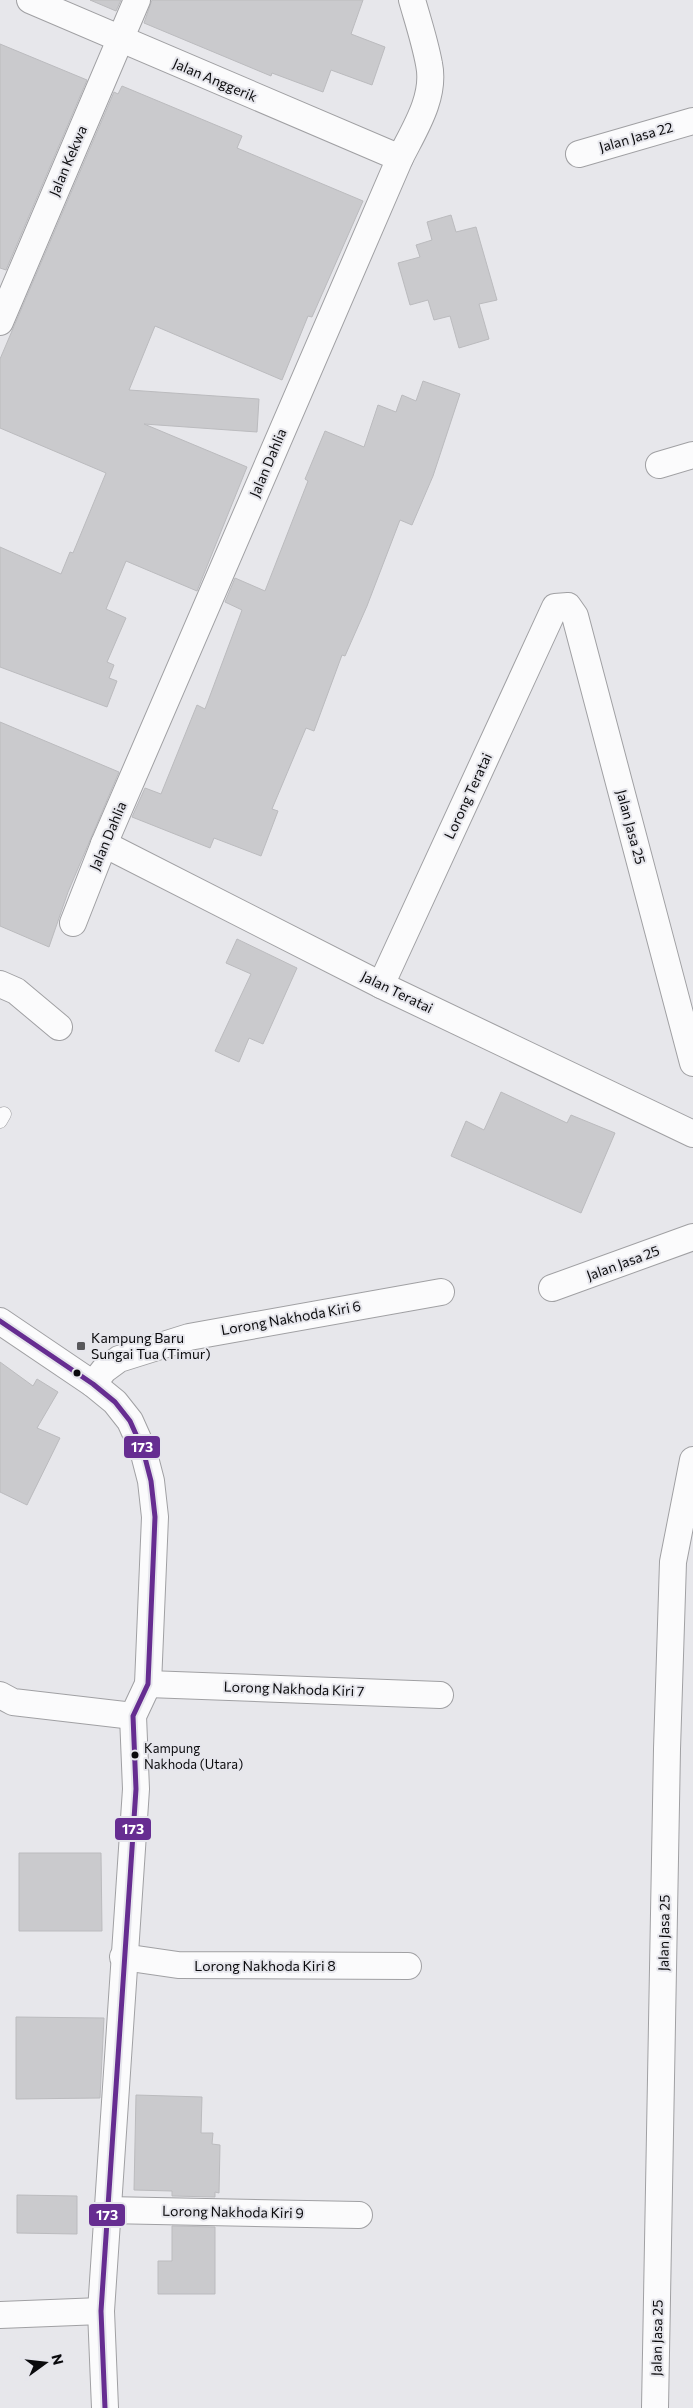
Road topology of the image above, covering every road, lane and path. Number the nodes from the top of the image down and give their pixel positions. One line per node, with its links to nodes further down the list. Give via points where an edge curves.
1 (30, 0): 4 (street, Jalan Anggerik)
2 (137, 0): 4 (street, Jalan Kekwa)
3 (412, 0): 7 (street, Jalan Dahlia, via 430,66 428,93 420,118)
4 (120, 39): 7 (street, Jalan Anggerik); 8 (street, Jalan Kekwa)
5 (693, 121): 6 (street, Jalan Jasa 22)
6 (579, 154)
7 (400, 158): 12 (street, Jalan Dahlia)
8 (0, 322)
9 (693, 455): 10 (street)
10 (659, 465)
11 (555, 607): 15 (street, Lorong Teratai); 17 (street, Jalan Jasa 25, via 568,606 575,616)
12 (104, 844): 13 (street, Jalan Dahlia); 15 (street, Jalan Teratai)
13 (73, 923)
14 (0, 984): 16 (street, via 16,991)
15 (380, 985): 18 (street, Jalan Teratai)
16 (59, 1027)
17 (693, 1063)
18 (693, 1134)
19 (693, 1237): 20 (street, Jalan Jasa 25)
20 (552, 1288)
21 (441, 1292): 23 (street, Lorong Nakhoda Kiri 6, via 188,1337 119,1359)
22 (0, 1321): 23 (street)
23 (93, 1384): 25 (street, via 115,1402 130,1421 143,1450 151,1481 155,1517)
24 (693, 1460): 36 (street, Jalan Jasa 25, via 673,1562)
25 (148, 1684): 27 (street, Lorong Nakhoda Kiri 7); 28 (street)
26 (0, 1695): 28 (street, via 13,1702)
27 (440, 1695)
28 (133, 1716): 29 (street, via 136,1789)
29 (123, 1958): 30 (street, Lorong Nakhoda Kiri 8, via 178,1965); 31 (street)
30 (408, 1966)
31 (106, 2210): 32 (street, Lorong Nakhoda Kiri 9); 33 (street)
32 (360, 2215)
33 (101, 2311): 34 (street); 35 (street)
34 (0, 2315)
35 (105, 2408)
36 (656, 2408)

